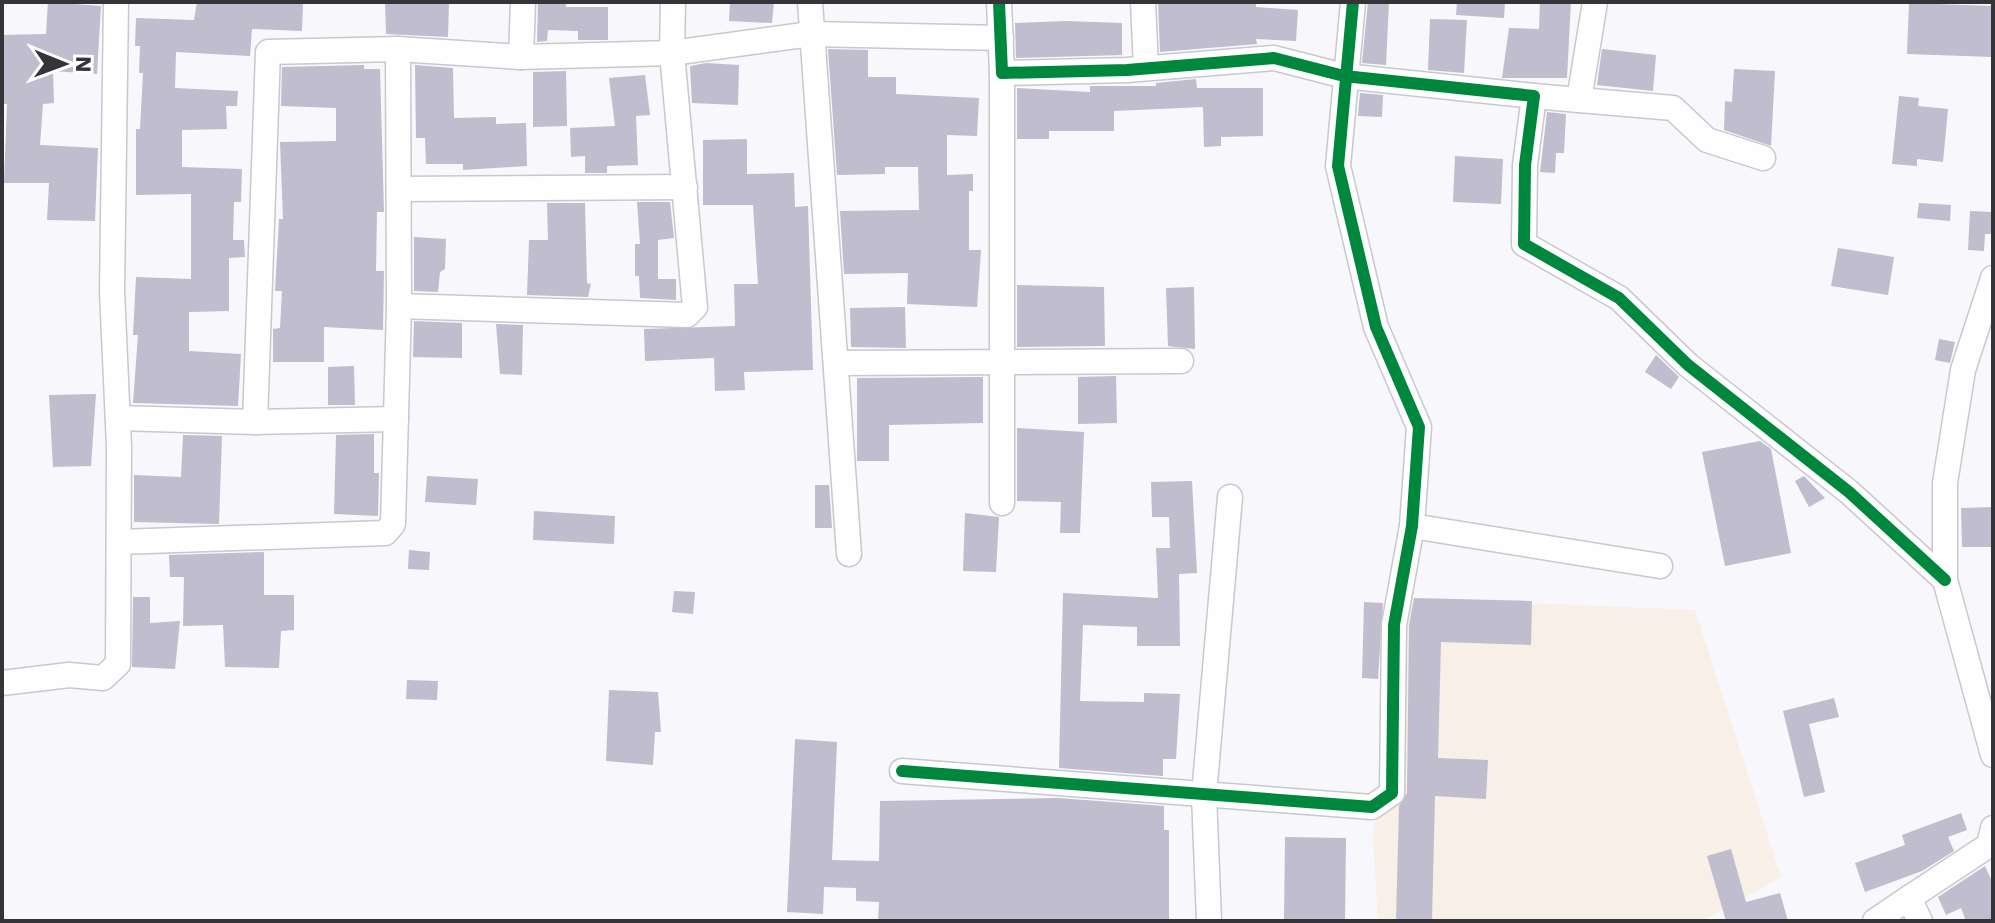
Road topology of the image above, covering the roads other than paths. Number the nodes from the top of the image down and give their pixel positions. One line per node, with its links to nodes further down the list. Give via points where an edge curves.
1 (116, 2): 27 (street, via 112,291)
2 (523, 2): 13 (street)
3 (673, 2): 12 (street)
4 (810, 2): 9 (street)
5 (999, 2): 10 (street)
6 (1143, 2): 14 (street)
7 (1353, 2): 16 (street)
8 (1595, 2): 18 (street)
9 (811, 34): 10 (street); 12 (street); 25 (street)
10 (1001, 38): 15 (street)
11 (398, 49): 13 (street); 21 (street); 29 (street, via 268,52)
12 (672, 53): 13 (street); 20 (street)
13 (521, 57)
14 (1146, 68): 15 (street); 16 (street, via 1274,58)
15 (1002, 73): 26 (street)
16 (1344, 76): 17 (street); 32 (street, via 1338,166 1376,327 1419,427)
17 (1534, 96): 18 (street); 36 (street, via 1525,165 1524,244 1619,298 1688,365 1849,492)
18 (1579, 100): 19 (street, via 1673,108 1707,140)
19 (1763, 158)
20 (685, 187): 21 (street); 23 (street, via 695,307 687,315)
21 (400, 189): 23 (street)
22 (1993, 278): 36 (street, via 1963,370 1945,483)
23 (399, 306): 28 (street)
24 (1181, 361): 26 (street)
25 (836, 363): 26 (street); 34 (street)
26 (1001, 364): 31 (street)
27 (118, 418): 29 (street); 33 (street)
28 (396, 419): 29 (street); 33 (street, via 393,524 385,533)
29 (255, 422)
30 (1230, 497): 40 (street)
31 (1002, 503)
32 (1412, 526): 35 (street); 40 (street, via 1394,625 1392,793 1372,807)
33 (119, 542): 37 (street, via 118,664 113,672 103,678 69,675)
34 (849, 554)
35 (1660, 566)
36 (1945, 580): 38 (street)
37 (2, 683)
38 (1993, 755)
39 (902, 771): 40 (street)
40 (1204, 795): 43 (street)
41 (1992, 843): 42 (street)
42 (1909, 898): 44 (street); 45 (street)
43 (1209, 921)
44 (1875, 921)
45 (1920, 921)

